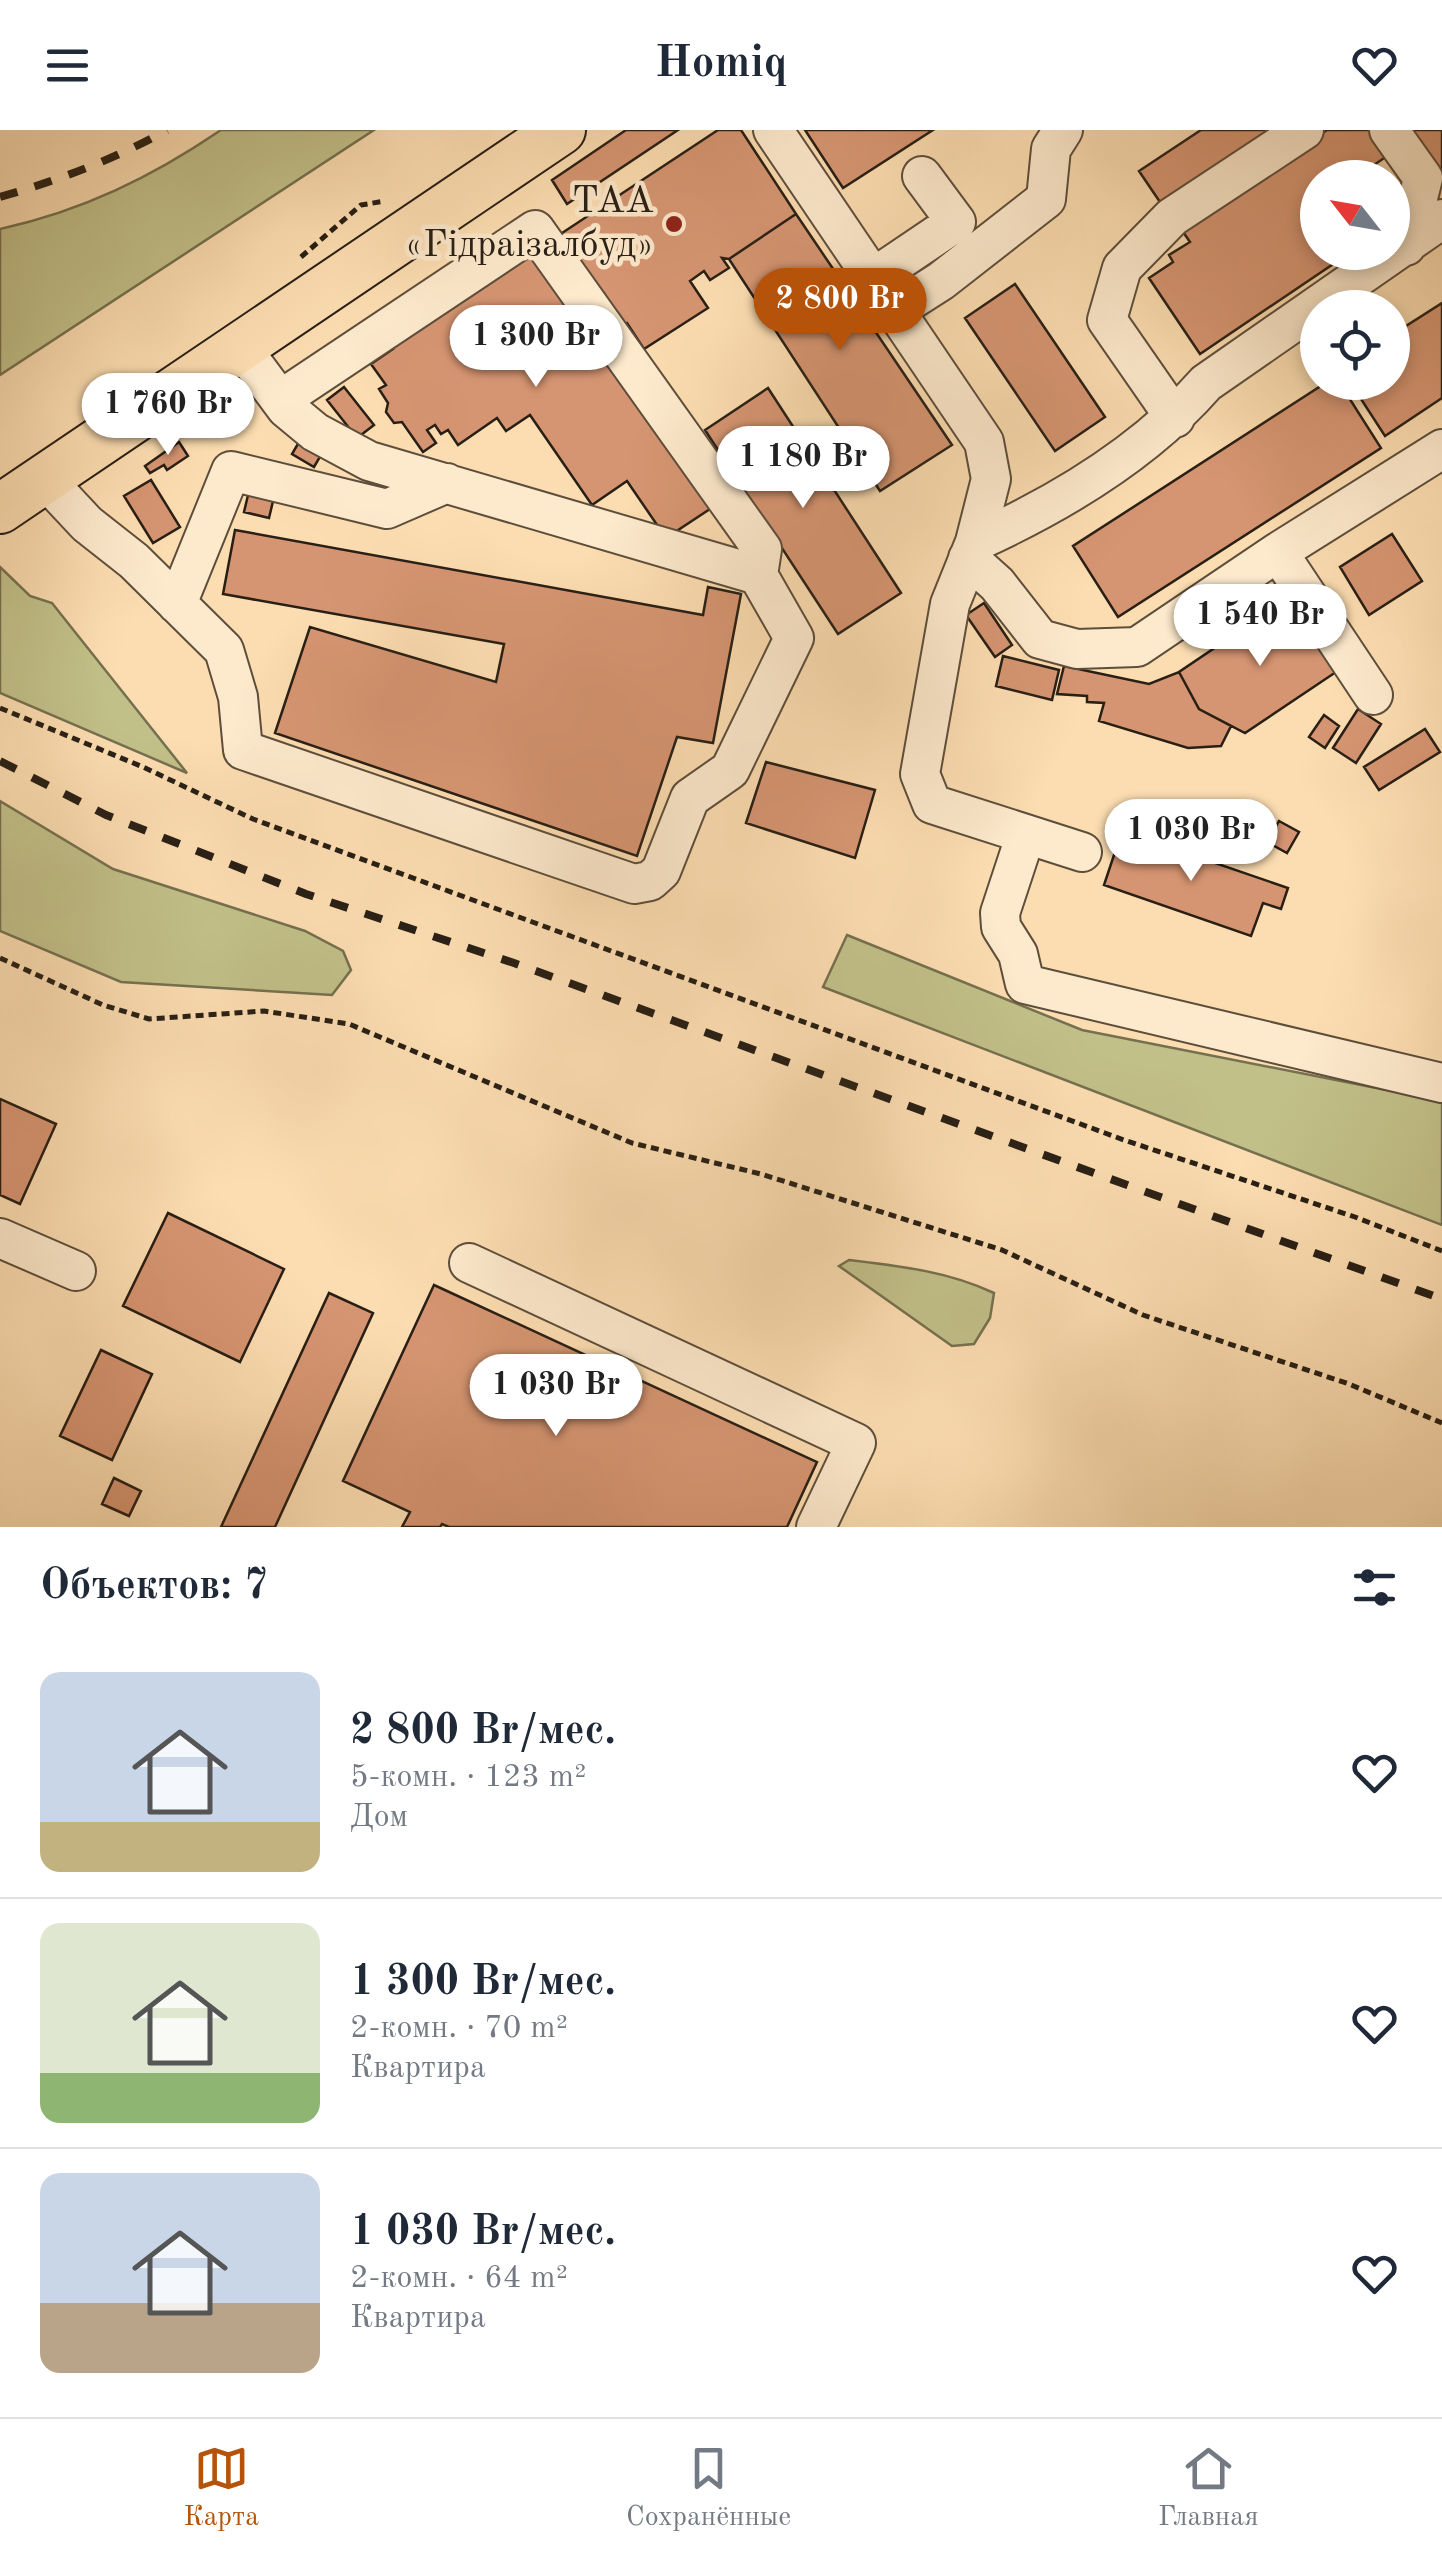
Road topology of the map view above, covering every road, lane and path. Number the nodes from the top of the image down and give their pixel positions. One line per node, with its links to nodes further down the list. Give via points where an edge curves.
1 (561, 130): 15 (main road)
2 (773, 130): 13 (lane)
3 (1064, 130): 14 (lane, via 1051,149 1046,199)
4 (1304, 130): 17 (lane, via 1172,218 1122,268 1106,320)
5 (1390, 130): 6 (lane)
6 (1410, 160)
7 (1410, 160): 10 (lane, via 1422,178)
8 (922, 176): 13 (lane, via 956,222)
9 (1442, 219): 11 (lane)
10 (1410, 229)
11 (1410, 243)
12 (1371, 270): 17 (lane, via 1206,383)
13 (873, 278): 14 (lane)
14 (894, 310): 22 (lane, via 984,442 991,480)
15 (240, 346): 16 (lane); 19 (main road)
16 (280, 400): 20 (lane, via 315,432 369,460); 24 (lane, via 535,230 762,549)
17 (1175, 418): 22 (lane, via 1048,509)
18 (1442, 448): 23 (lane)
19 (44, 478): 21 (main road); 25 (lane)
20 (447, 484): 24 (lane); 25 (lane, via 387,508 231,471)
21 (0, 509)
22 (971, 550): 23 (lane, via 1040,639 1077,649 1137,648); 28 (lane, via 950,604 920,774 932,804)
23 (1278, 552): 26 (lane)
24 (758, 575): 25 (lane, via 794,638 730,770 690,798 661,871 634,884 244,750 224,650)
25 (177, 604)
26 (1373, 695)
27 (0, 708): 33 (path, via 253,819)
28 (1026, 834): 29 (lane); 31 (lane, via 1000,913 1026,984)
29 (1082, 852)
30 (0, 958): 36 (path, via 149,1019 264,1011 349,1024 632,1143 761,1174 983,1243 1144,1315 1350,1384)
31 (1442, 1084)
32 (0, 1238): 35 (lane)
33 (1442, 1251)
34 (469, 1263): 37 (lane, via 856,1443)
35 (76, 1271)
36 (1442, 1423)
37 (816, 1527)

